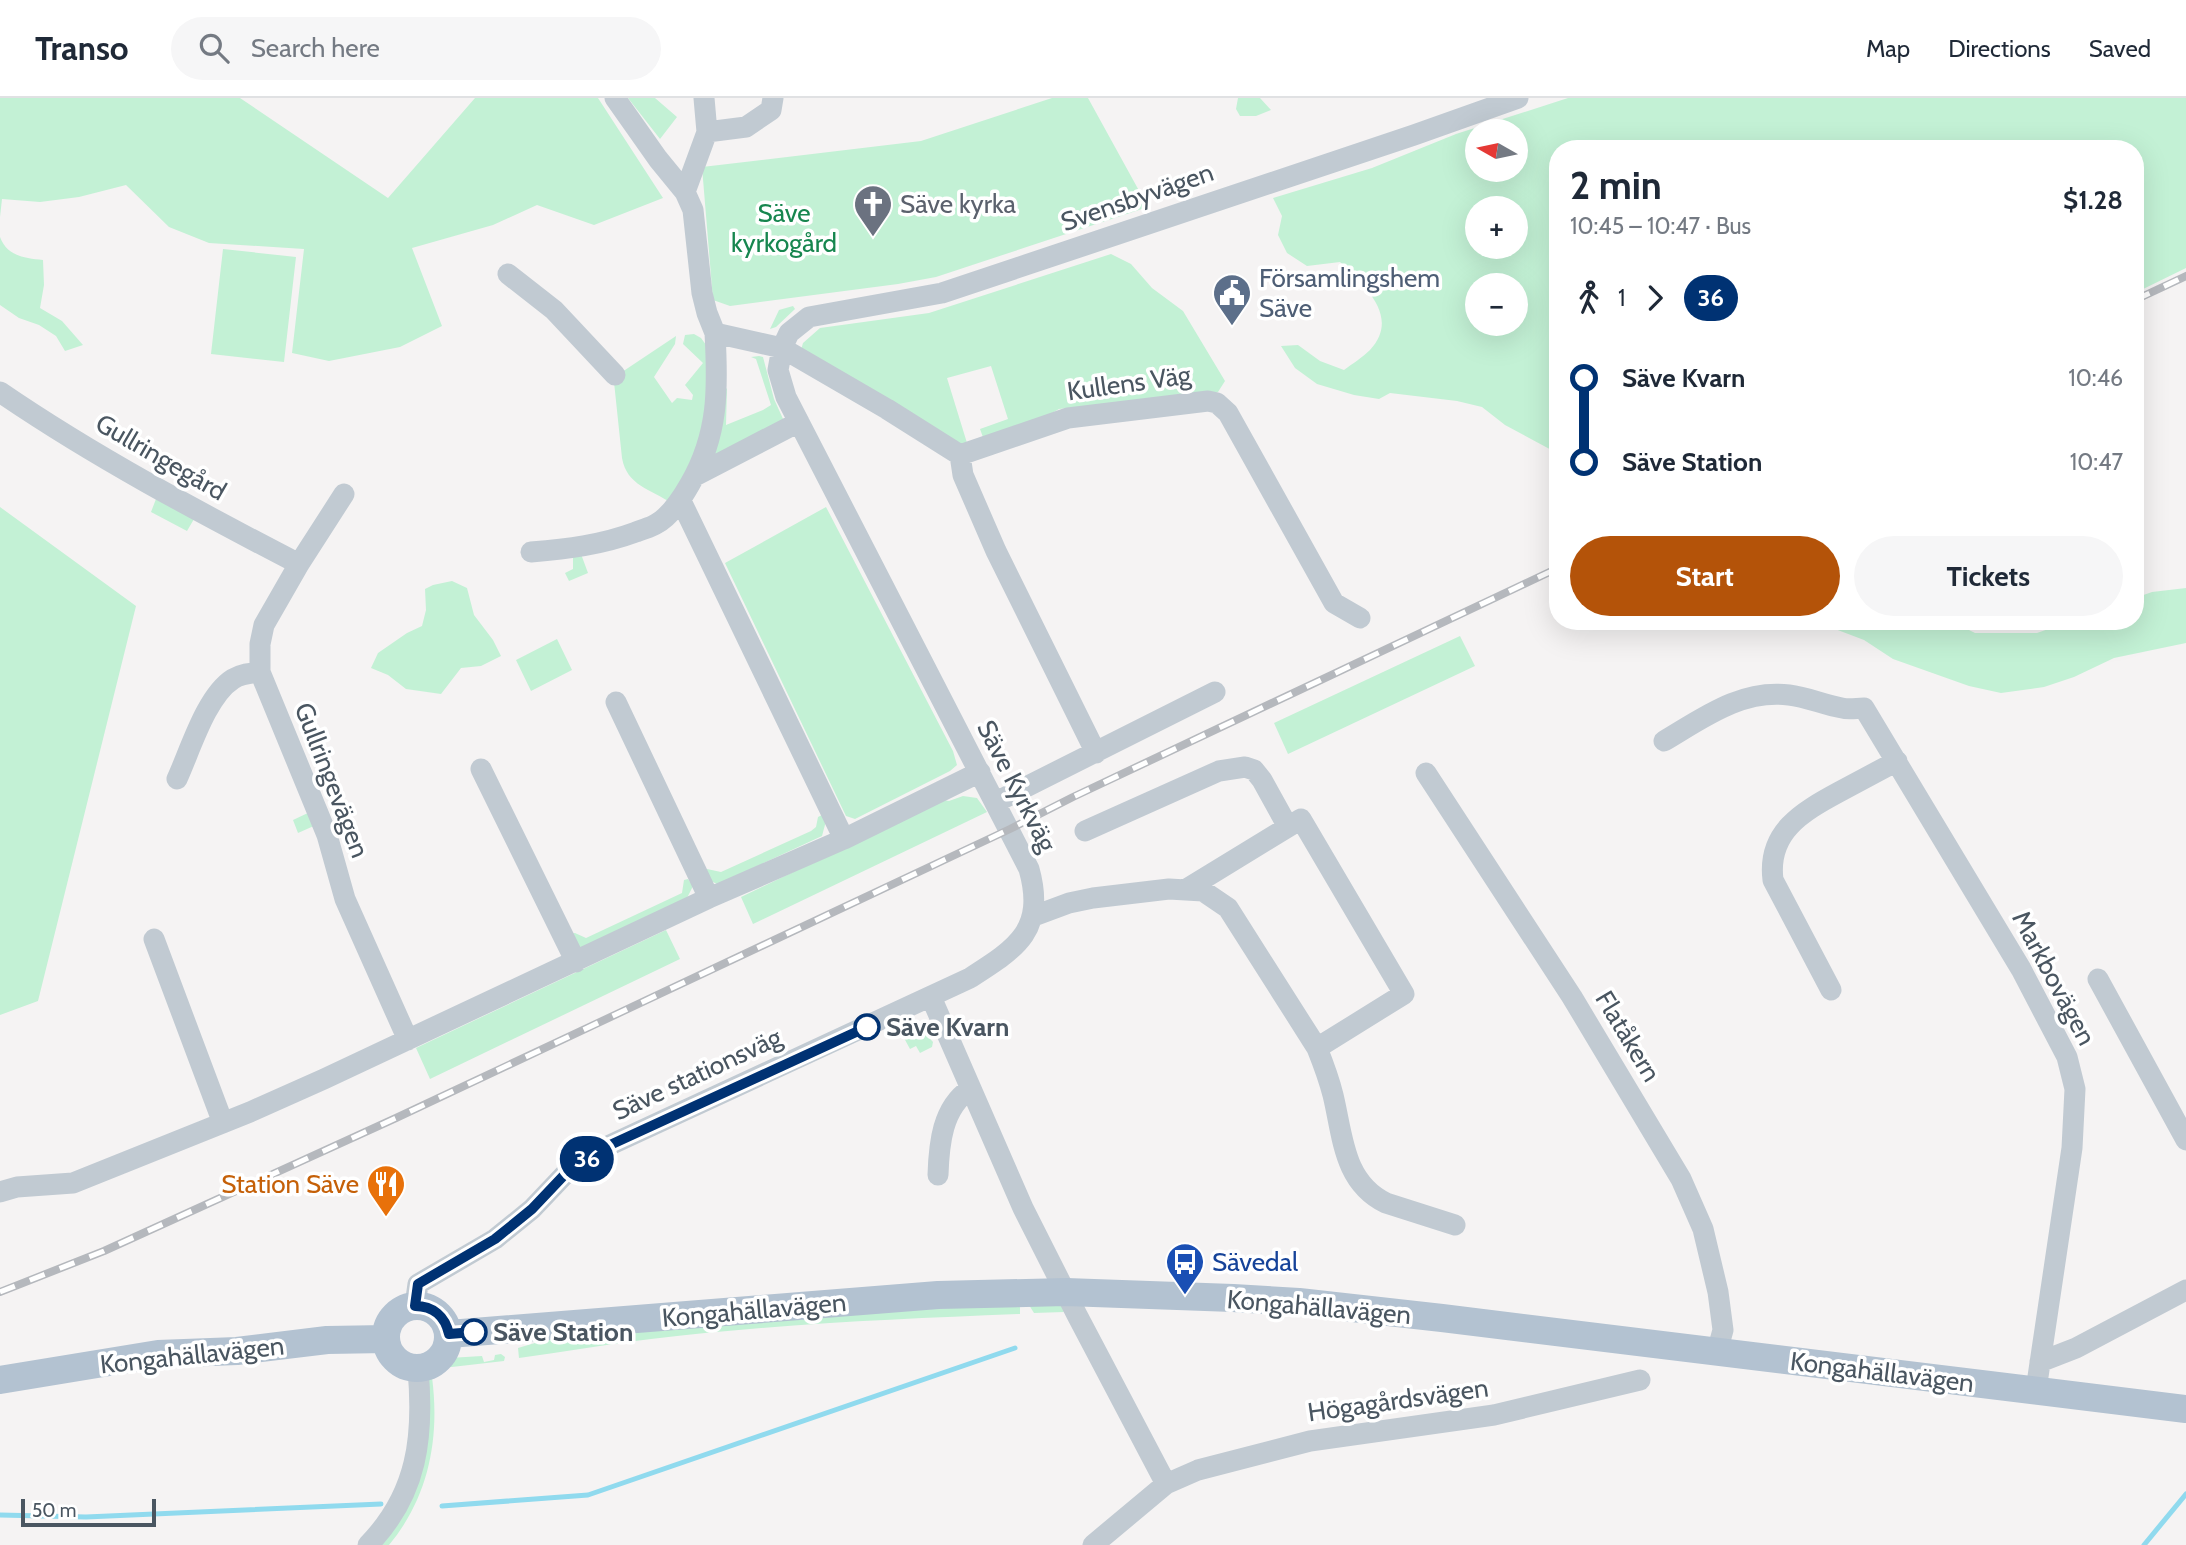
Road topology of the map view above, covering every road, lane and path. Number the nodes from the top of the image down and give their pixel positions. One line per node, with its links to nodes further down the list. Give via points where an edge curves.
1 (615, 98): 6 (street)
2 (704, 98): 5 (street)
3 (773, 98): 5 (street, via 771,110 746,127)
4 (1518, 98): 9 (street, Svensbyvägen, via 942,293 809,317 789,333)
5 (707, 132): 6 (street)
6 (685, 192): 8 (street, via 692,210 702,293)
7 (508, 274): 10 (street, via 554,310)
8 (715, 333): 9 (street); 14 (street, via 715,414)
9 (782, 348): 12 (street, Säve Kyrkväg, via 780,377); 13 (street)
10 (615, 375)
11 (0, 392): 18 (street, Gullringegård, via 163,492)
12 (799, 422): 14 (street); 27 (street, Säve Kyrkväg)
13 (960, 455): 19 (street, Kullens Väg, via 1068,418 1217,403 1228,413 1334,603); 24 (street, via 963,475 996,551)
14 (695, 476): 16 (street)
15 (344, 494): 18 (street)
16 (681, 501): 17 (street, via 657,524 617,539); 33 (street)
17 (531, 552)
18 (299, 564): 20 (street, via 264,625)
19 (1360, 618)
20 (260, 672): 29 (street, via 234,678 220,691); 42 (street, Gullringevägen, via 327,835 345,899)
21 (1215, 692): 24 (street)
22 (615, 702): 35 (street)
23 (1664, 741): 25 (street, Markbovägen, via 1742,698 1765,693 1790,695 1843,709 1864,708)
24 (1096, 753): 30 (street)
25 (1897, 761): 40 (street, via 1804,811 1777,843 1771,865 1773,880); 56 (street, Markbovägen, via 2021,969 2067,1057 2075,1089 2072,1148)
26 (481, 769): 38 (street)
27 (980, 772): 30 (street, Säve Kyrkväg); 33 (street)
28 (1426, 773): 55 (street, Flatåkern, via 1572,997 1681,1179 1703,1230 1718,1292 1723,1330)
29 (177, 779)
30 (996, 802): 36 (street, Säve Kyrkväg, via 1030,869)
31 (1288, 827): 32 (street, via 1262,780 1245,767 1219,771); 34 (street); 43 (street, via 1301,819 1404,994)
32 (1085, 831)
33 (844, 839): 35 (street)
34 (1185, 890): 36 (street, via 1093,898); 43 (street, via 1203,891 1228,908)
35 (709, 898): 38 (street)
36 (1034, 916): 41 (street, via 1002,958)
37 (153, 939): 45 (street)
38 (576, 962): 42 (street)
39 (2098, 979): 46 (street)
40 (1831, 990)
41 (931, 997): 44 (street); 52 (street, Säve stationsväg, via 610,1145 569,1170 495,1239 418,1284)
42 (408, 1040): 45 (street)
43 (1317, 1048): 49 (street, via 1333,1094 1346,1157 1357,1179 1386,1203)
44 (970, 1089): 47 (street, via 959,1096 946,1120); 51 (street)
45 (223, 1123): 48 (street, via 72,1182)
46 (2186, 1140)
47 (938, 1175)
48 (0, 1192)
49 (1455, 1225)
50 (2186, 1290): 56 (street)
51 (1066, 1292): 53 (main road, Kongahällavägen, via 912,1296); 55 (main road, Kongahällavägen, via 1299,1302); 62 (street)
52 (415, 1306): 53 (main road, via 435,1311); 54 (main road, via 395,1314)
53 (449, 1334): 57 (main road, via 443,1356)
54 (386, 1339): 57 (main road, via 394,1358); 58 (main road, Kongahällavägen, via 158,1354)
55 (1717, 1352): 60 (main road, Kongahällavägen)
56 (2040, 1362): 60 (street, Markbovägen)
57 (418, 1369): 63 (street, via 419,1440 414,1466 392,1516)
58 (0, 1380)
59 (1640, 1380): 62 (street, Högagårdsvägen, via 1494,1415 1288,1445 1198,1470)
60 (2036, 1390): 61 (main road, Kongahällavägen)
61 (2186, 1409)
62 (1167, 1484): 64 (street, Högagårdsvägen)
63 (368, 1545)
64 (1093, 1545)

